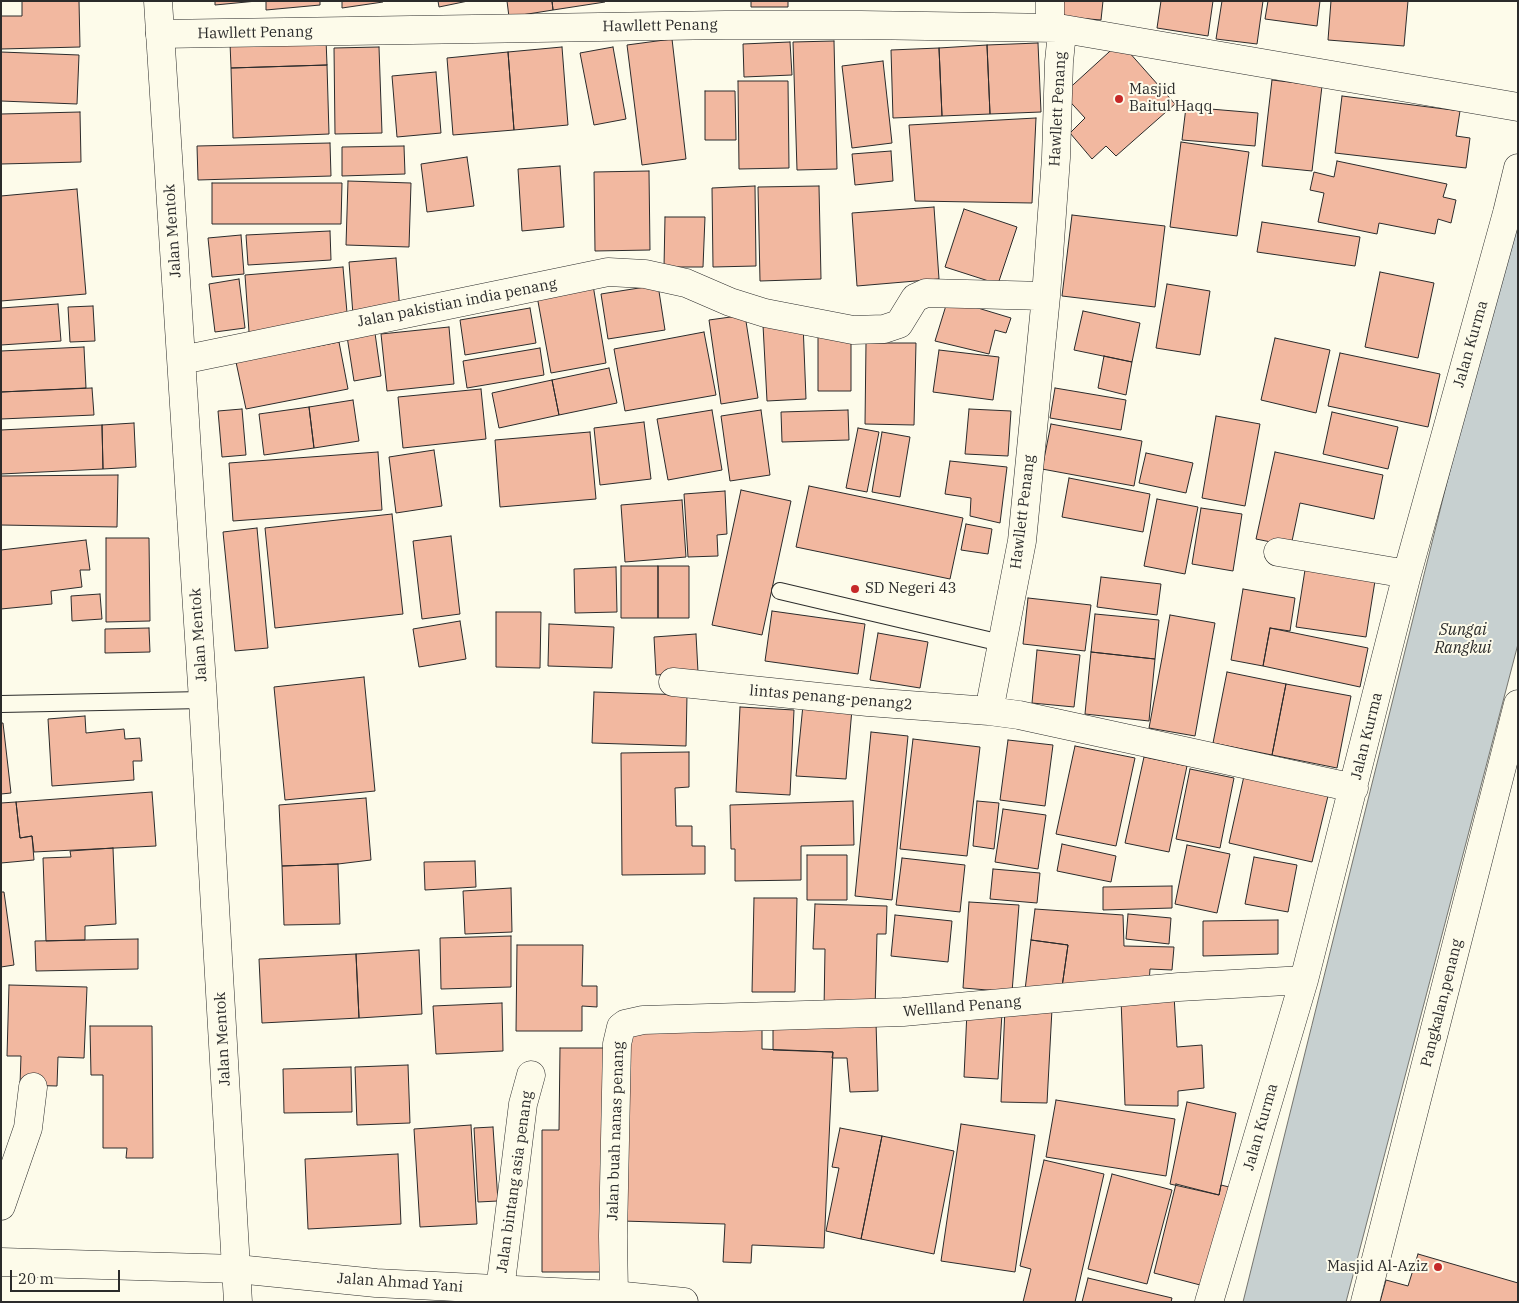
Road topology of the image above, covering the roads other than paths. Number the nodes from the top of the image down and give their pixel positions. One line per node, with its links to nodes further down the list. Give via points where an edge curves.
1 (158, 1): 4 (main road, Jalan Mentok)
2 (861, 13): 3 (main road, Hawllett Penang); 4 (main road, Hawllett Penang, via 725,25)
3 (1053, 19): 5 (main road); 7 (main road, Hawllett Penang, via 1061,42)
4 (160, 34): 8 (main road, Jalan Mentok)
5 (1518, 108)
6 (1518, 168): 10 (main road, Jalan Kurma)
7 (1046, 296): 8 (main road, Jalan pakistian india penang, via 926,293 916,298 899,324 884,329 853,330 775,315 730,302 686,283 645,274 608,272); 12 (main road, Hawllett Penang, via 1022,541)
8 (182, 360): 14 (main road, Jalan Mentok)
9 (1278, 552): 10 (main road)
10 (1407, 574): 18 (main road, Jalan Kurma)
11 (780, 591): 12 (lane)
12 (1001, 643): 17 (main road, Hawllett Penang)
13 (673, 682): 17 (main road, lintas penang-penang2)
14 (203, 700): 15 (lane); 25 (main road, Jalan Mentok)
15 (1, 704)
16 (1518, 704): 31 (main road, Pangkalan,penang)
17 (989, 711): 18 (main road)
18 (1354, 788): 19 (main road, Jalan Kurma)
19 (1304, 980): 20 (main road, Wellland Penang, via 1179,987 903,1012 643,1020); 30 (main road, Jalan Kurma)
20 (621, 1027): 27 (main road, Jalan buah nanas penang, via 617,1044)
21 (531, 1075): 26 (main road, Jalan bintang asia penang, via 523,1104)
22 (33, 1087): 23 (main road, via 28,1128)
23 (1, 1206)
24 (1, 1262): 25 (main road, Jalan Ahmad Yani)
25 (237, 1269): 26 (main road, Jalan Ahmad Yani, via 376,1283); 28 (main road, Jalan Mentok)
26 (500, 1290): 27 (main road, Jalan Ahmad Yani)
27 (614, 1295): 29 (main road, Jalan Ahmad Yani)
28 (238, 1302)
29 (684, 1302)
30 (1209, 1302)
31 (1365, 1302)

